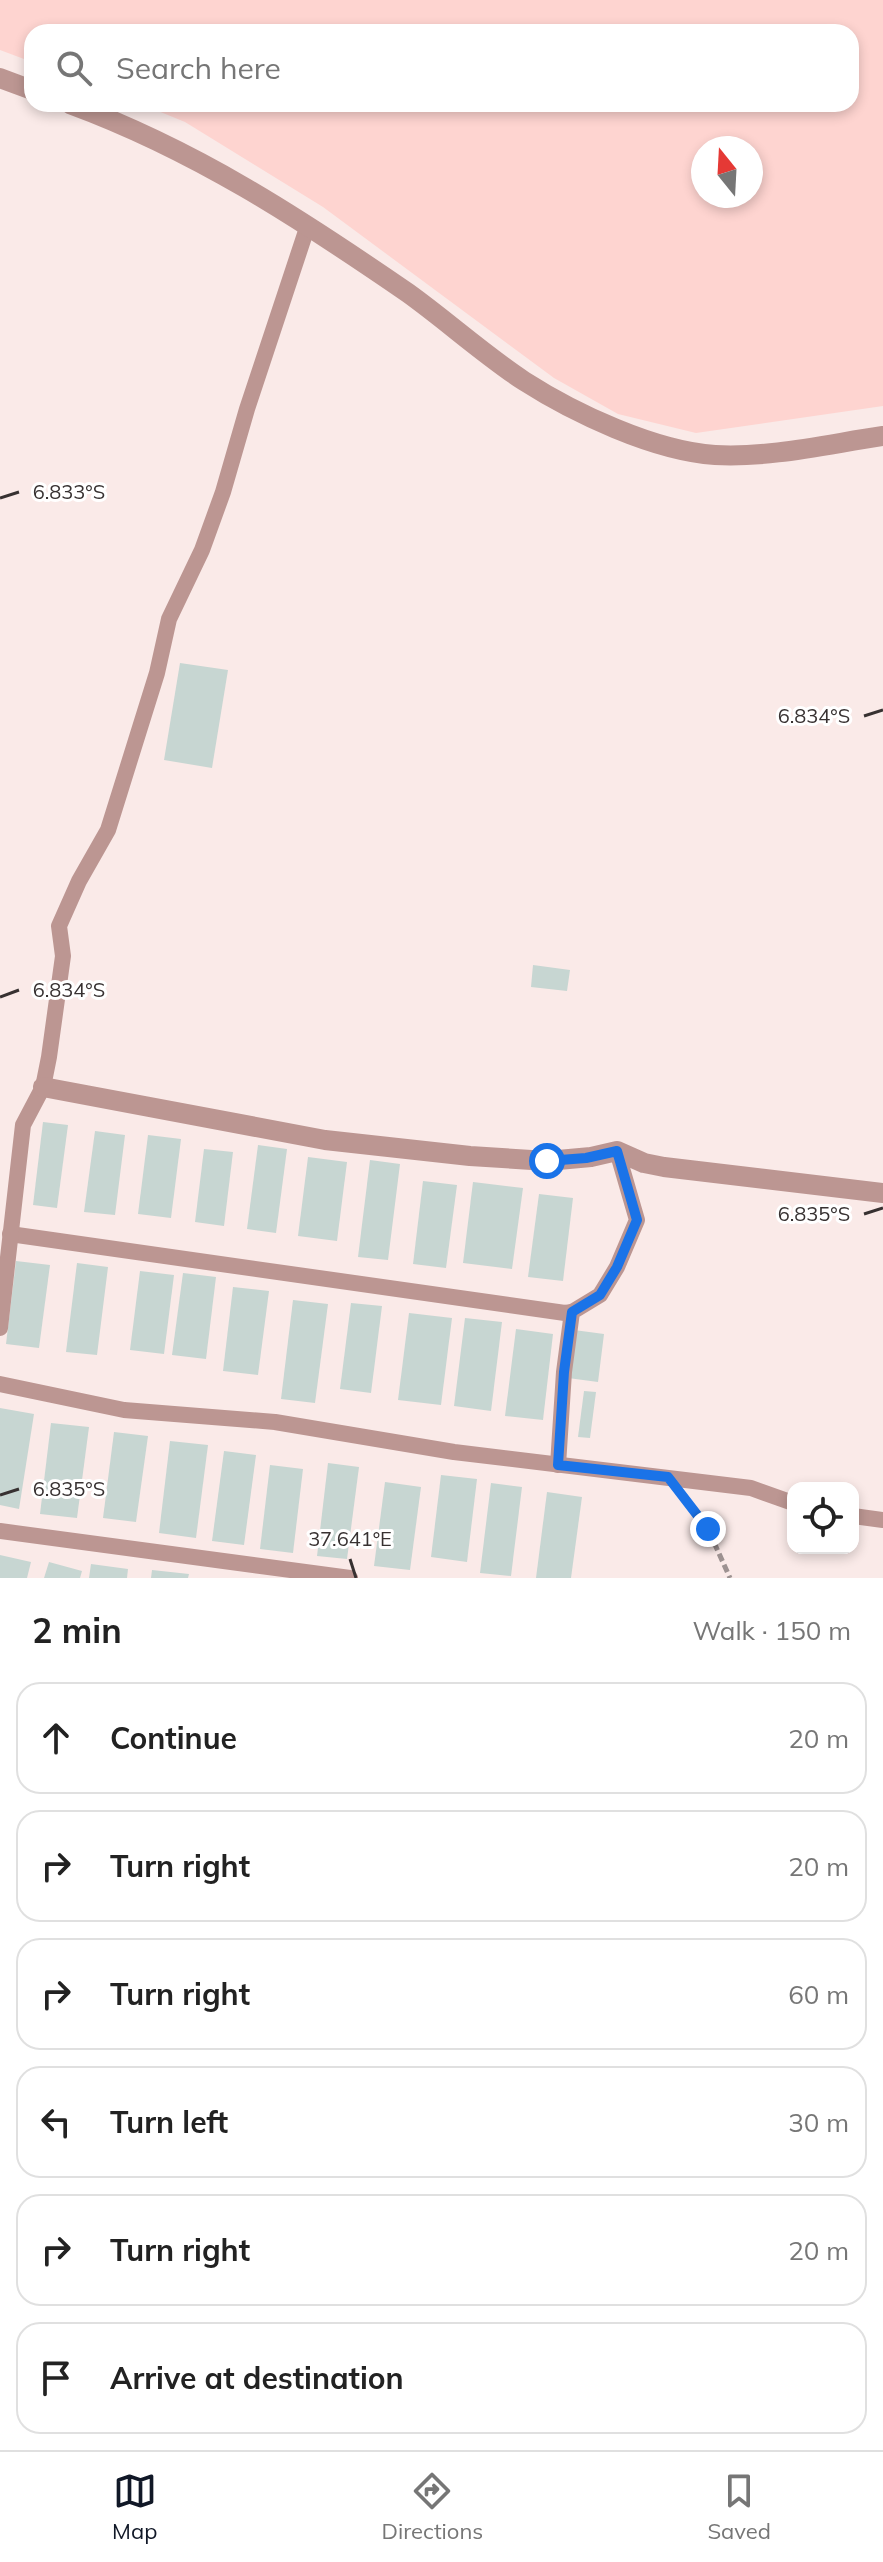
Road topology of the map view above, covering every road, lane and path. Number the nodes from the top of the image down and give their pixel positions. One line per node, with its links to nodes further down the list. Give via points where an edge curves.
1 (0, 78): 2 (street)
2 (24, 87)
3 (92, 112): 4 (street, via 199,160)
4 (308, 225): 5 (street, via 523,381 621,431 713,455 800,450); 6 (lane, via 233,464 202,550 169,619 108,830 59,926 63,956)
5 (883, 436)
6 (43, 1087): 7 (street, via 309,1137 470,1156 547,1161); 9 (lane, via 23,1125)
7 (617, 1151): 8 (street, via 664,1167); 10 (lane, via 637,1220 600,1295)
8 (883, 1193)
9 (10, 1234): 10 (lane); 11 (lane)
10 (572, 1312): 13 (lane)
11 (0, 1328)
12 (0, 1384): 13 (lane, via 124,1410 275,1422)
13 (558, 1465): 14 (lane)
14 (668, 1477): 15 (lane, via 751,1488); 20 (path, via 708,1529)
15 (787, 1501)
16 (859, 1517): 17 (lane)
17 (883, 1520)
18 (0, 1531): 19 (lane)
19 (350, 1578)
20 (730, 1578)

